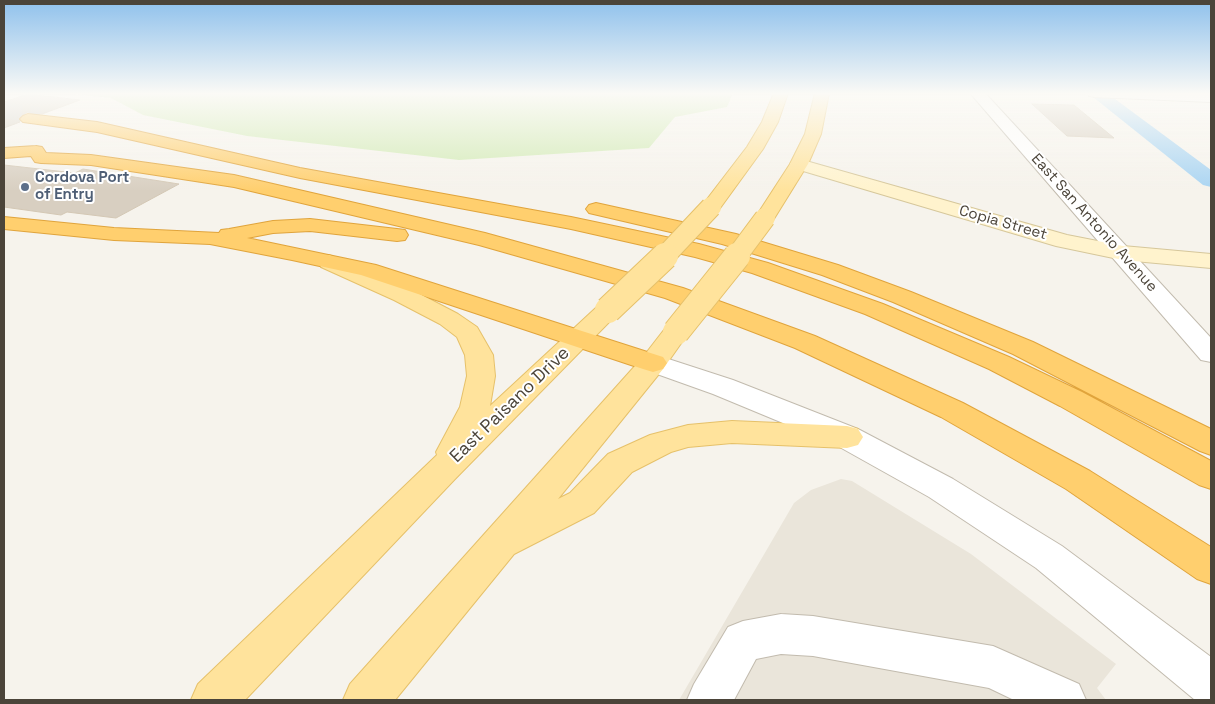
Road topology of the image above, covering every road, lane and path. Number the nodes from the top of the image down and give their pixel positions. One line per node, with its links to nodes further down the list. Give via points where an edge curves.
1 (28, 126): 13 (highway, via 22,138 104,151)
2 (56, 126): 8 (highway, via 118,140)
3 (86, 126): 8 (highway)
4 (768, 126): 22 (main road, East Paisano Drive, bridge, via 756,149 711,207)
5 (774, 126): 9 (main road, via 782,133)
6 (815, 126): 12 (main road, via 813,134)
7 (1007, 126): 18 (street, East San Antonio Avenue)
8 (165, 142): 10 (highway)
9 (774, 146)
10 (211, 151): 14 (highway); 28 (highway, via 300,173 628,235 760,268 874,309 990,360 1071,399)
11 (4, 153): 13 (highway, via 36,151 41,158 80,159)
12 (793, 162): 18 (main road, Copia Street, via 1064,241); 24 (main road, bridge, via 764,218)
13 (144, 168): 21 (highway, via 217,178 277,191 485,240)
14 (501, 192)
15 (583, 207): 26 (highway, via 728,239 902,296 1023,348)
16 (4, 223): 17 (highway, via 114,234)
17 (210, 238): 20 (highway); 21 (highway, via 274,227 310,225 368,230)
18 (1123, 253): 19 (main road, Copia Street); 23 (street, East San Antonio Avenue)
19 (1211, 261)
20 (329, 262): 22 (highway, via 368,270); 27 (main road, via 403,295 449,319 468,334 478,355 481,376 475,406)
21 (562, 262): 30 (highway, via 674,293 804,342 952,410 1078,480)
22 (578, 339): 24 (highway); 27 (main road, East Paisano Drive)
23 (1211, 354)
24 (653, 363): 25 (street, via 723,387); 29 (main road)
25 (847, 437): 29 (main road, via 732,432 688,436 660,443 620,463 582,503); 31 (street, via 941,488 1049,557)
26 (1211, 443)
27 (443, 470): 32 (main road, East Paisano Drive)
28 (1211, 476)
29 (498, 545): 33 (main road)
30 (1211, 567)
31 (1211, 685)
32 (214, 700)
33 (366, 700)
34 (710, 700): 35 (street, via 743,641 781,634 813,636 993,667)
35 (1063, 700)

